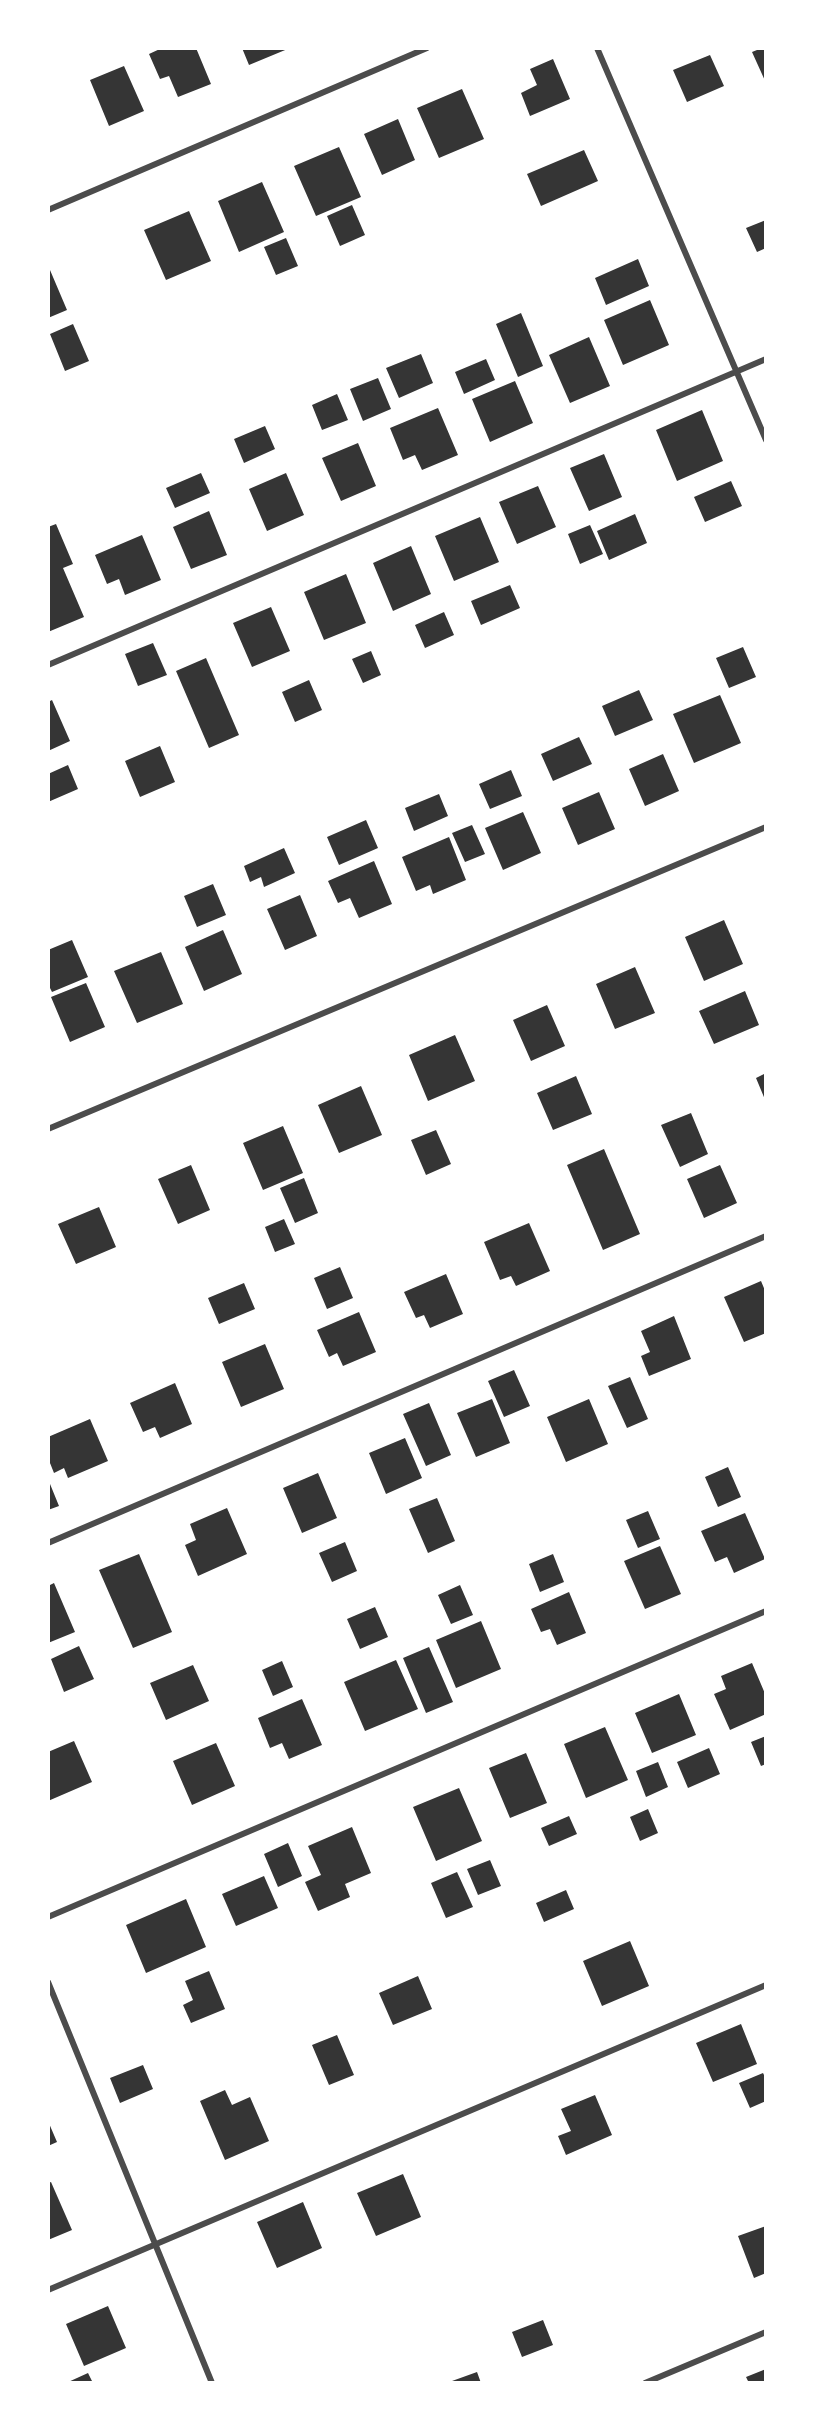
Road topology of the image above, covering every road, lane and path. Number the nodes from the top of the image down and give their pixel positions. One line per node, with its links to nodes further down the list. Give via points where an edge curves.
1 (427, 48): 3 (street)
2 (597, 48): 5 (street)
3 (48, 210)
4 (766, 359): 5 (street)
5 (738, 371): 6 (street); 7 (street)
6 (766, 440)
7 (48, 665)
8 (766, 828): 9 (street)
9 (48, 1129)
10 (766, 1236): 11 (street)
11 (48, 1543)
12 (766, 1611): 13 (street)
13 (48, 1917)
14 (48, 1982): 16 (street)
15 (766, 1985): 16 (street)
16 (156, 2244): 17 (street); 19 (street)
17 (48, 2290)
18 (766, 2332): 20 (street)
19 (212, 2383)
20 (645, 2383)

